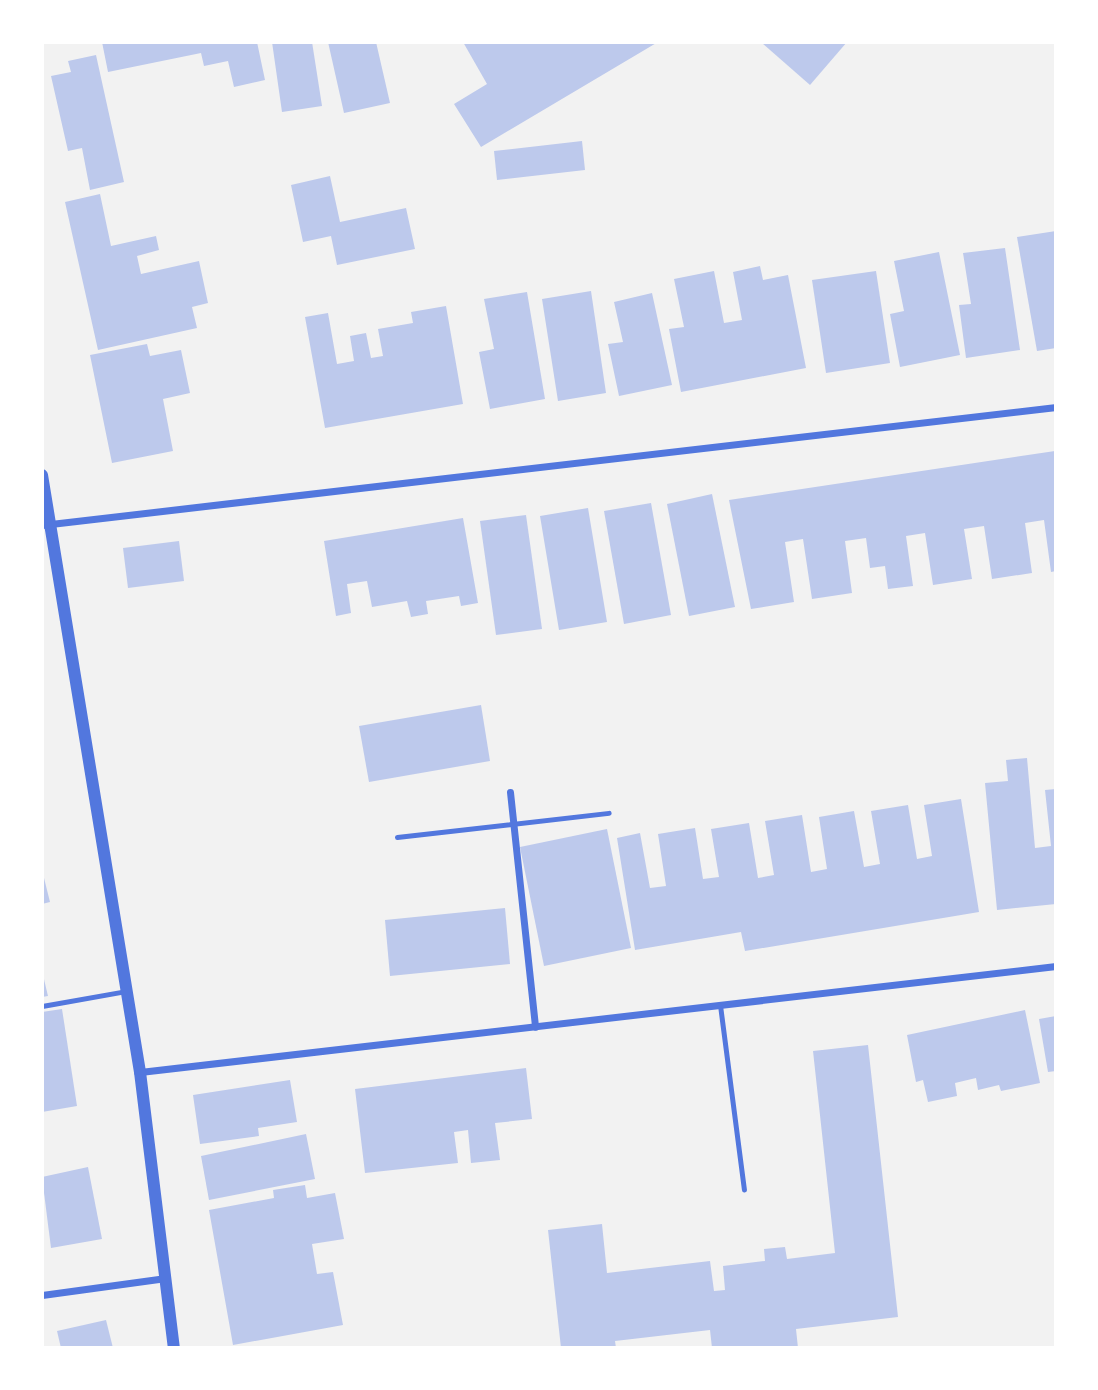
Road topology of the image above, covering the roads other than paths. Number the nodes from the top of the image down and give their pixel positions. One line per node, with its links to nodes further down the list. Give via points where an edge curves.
1 (1056, 407): 3 (street)
2 (42, 475): 3 (street)
3 (45, 525): 9 (street)
4 (510, 792): 6 (street)
5 (610, 813): 6 (lane)
6 (514, 823): 7 (lane); 12 (street)
7 (397, 837)
8 (1056, 966): 10 (street)
9 (126, 991): 11 (lane); 13 (street)
10 (720, 1005): 12 (street); 14 (lane)
11 (42, 1006)
12 (535, 1027): 13 (street)
13 (140, 1072): 15 (street)
14 (744, 1189)
15 (166, 1278): 16 (street); 17 (street)
16 (42, 1295)
17 (174, 1348)

